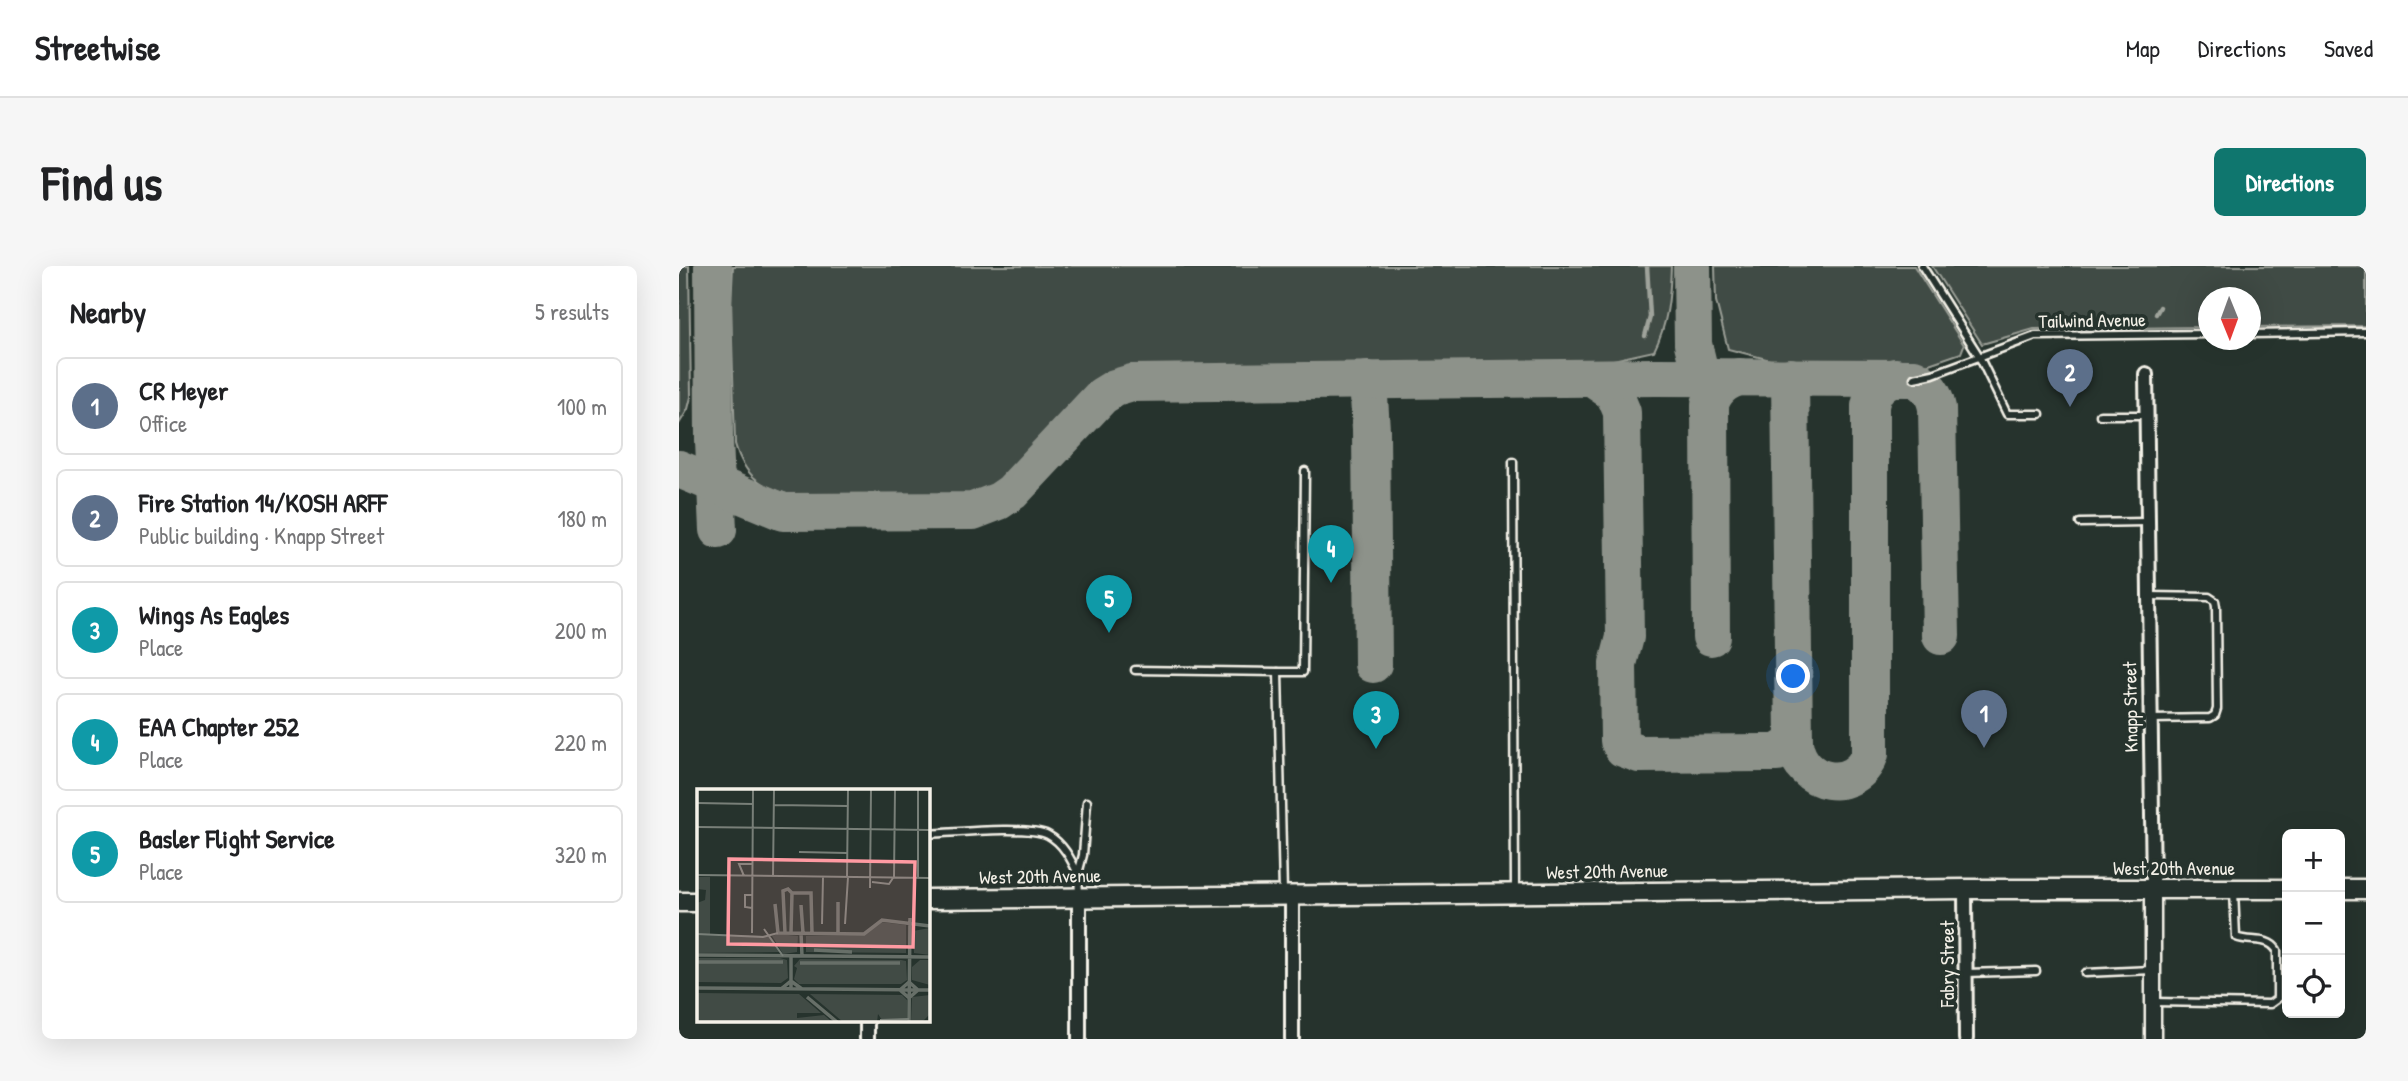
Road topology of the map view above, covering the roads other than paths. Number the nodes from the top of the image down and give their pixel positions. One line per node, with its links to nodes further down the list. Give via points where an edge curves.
1 (1922, 266): 5 (lane)
2 (2366, 332): 4 (lane)
3 (2198, 334): 5 (lane, Tailwind Avenue, via 2035,336)
4 (2261, 334)
5 (1979, 356): 7 (lane, Tailwind Avenue); 8 (lane, via 2007,414)
6 (2146, 374): 10 (street, Knapp Street)
7 (1914, 378)
8 (2040, 414)
9 (2099, 415): 10 (lane)
10 (2146, 415): 13 (street, Knapp Street)
11 (1513, 462): 28 (lane)
12 (1305, 471): 17 (lane, via 1303,672)
13 (2147, 522): 14 (lane); 15 (street, Knapp Street)
14 (2080, 523)
15 (2148, 596): 18 (street, Knapp Street); 18 (lane, via 2209,597 2215,601 2217,709 2210,718)
16 (1135, 670): 17 (lane)
17 (1278, 672): 29 (lane)
18 (2149, 719): 23 (street, Knapp Street)
19 (1087, 802): 21 (lane)
20 (929, 834): 21 (lane, via 1047,834 1066,851)
21 (1078, 874): 30 (lane)
22 (1965, 888): 23 (main road, West 20th Avenue); 28 (main road, West 20th Avenue); 36 (street, Fabry Street)
23 (2153, 889): 24 (main road, West 20th Avenue); 34 (street, Knapp Street)
24 (2234, 889): 25 (main road, West 20th Avenue); 38 (lane, via 2236,937 2273,944 2277,950 2277,999 2270,1004)
25 (2282, 889)
26 (2345, 889): 27 (main road)
27 (2366, 889)
28 (1515, 893): 29 (main road, West 20th Avenue)
29 (1287, 895): 30 (main road, West 20th Avenue); 42 (street)
30 (1079, 897): 31 (main road, West 20th Avenue); 41 (street)
31 (929, 900)
32 (679, 902): 33 (main road)
33 (697, 902)
34 (2152, 970): 37 (lane); 38 (street, Knapp Street)
35 (2036, 971): 36 (lane)
36 (1966, 973): 43 (street, Fabry Street)
37 (2085, 973)
38 (2153, 1002): 44 (street, Knapp Street)
39 (867, 1021): 40 (street)
40 (867, 1039)
41 (1079, 1039)
42 (1292, 1039)
43 (1966, 1039)
44 (2153, 1039)

